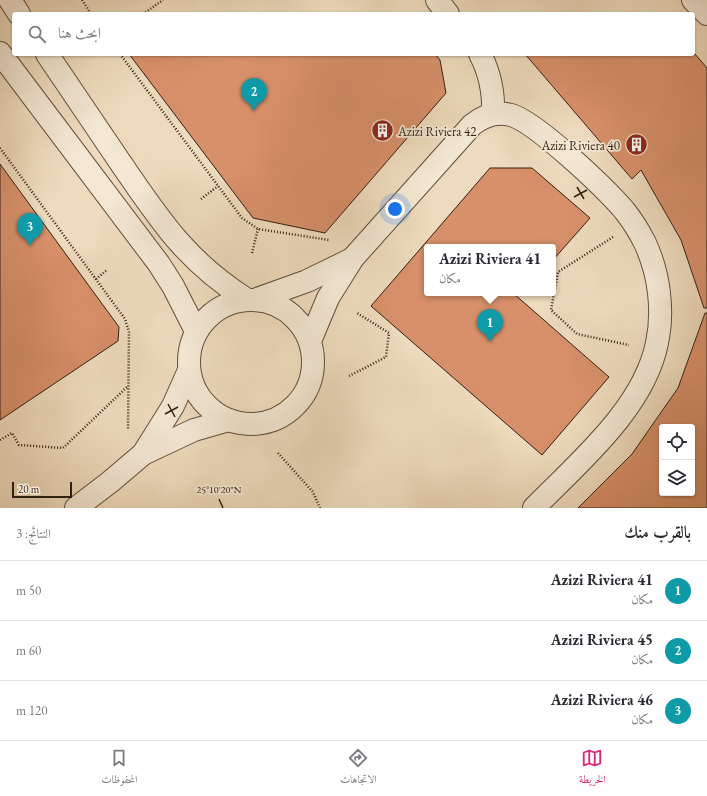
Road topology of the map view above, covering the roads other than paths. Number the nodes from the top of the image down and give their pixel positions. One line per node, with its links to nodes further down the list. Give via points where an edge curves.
1 (10, 0): 4 (street)
2 (437, 0): 5 (street)
3 (693, 0): 6 (street)
4 (18, 12)
5 (446, 12)
6 (707, 14)
7 (0, 53): 13 (street, via 159,264)
8 (48, 56): 12 (street, via 164,226 202,267 223,284)
9 (481, 56): 10 (street, via 490,77)
10 (493, 114): 11 (street, via 472,125); 19 (street, via 510,115 525,121 576,164 623,210 634,223 650,256 660,303 660,323 652,363 634,401)
11 (353, 258): 12 (street, via 307,281); 14 (street, via 328,298)
12 (252, 299): 13 (street, via 234,301 212,312); 14 (street, via 269,301 290,312)
13 (196, 331): 15 (street, via 188,357)
14 (310, 341): 16 (street, via 313,367 308,385 299,402 279,418 267,422 242,424)
15 (189, 370): 16 (street, via 198,395 212,410); 17 (street, via 173,406)
16 (229, 420): 17 (street, via 194,430)
17 (143, 454): 18 (street)
18 (76, 508)
19 (534, 508)

